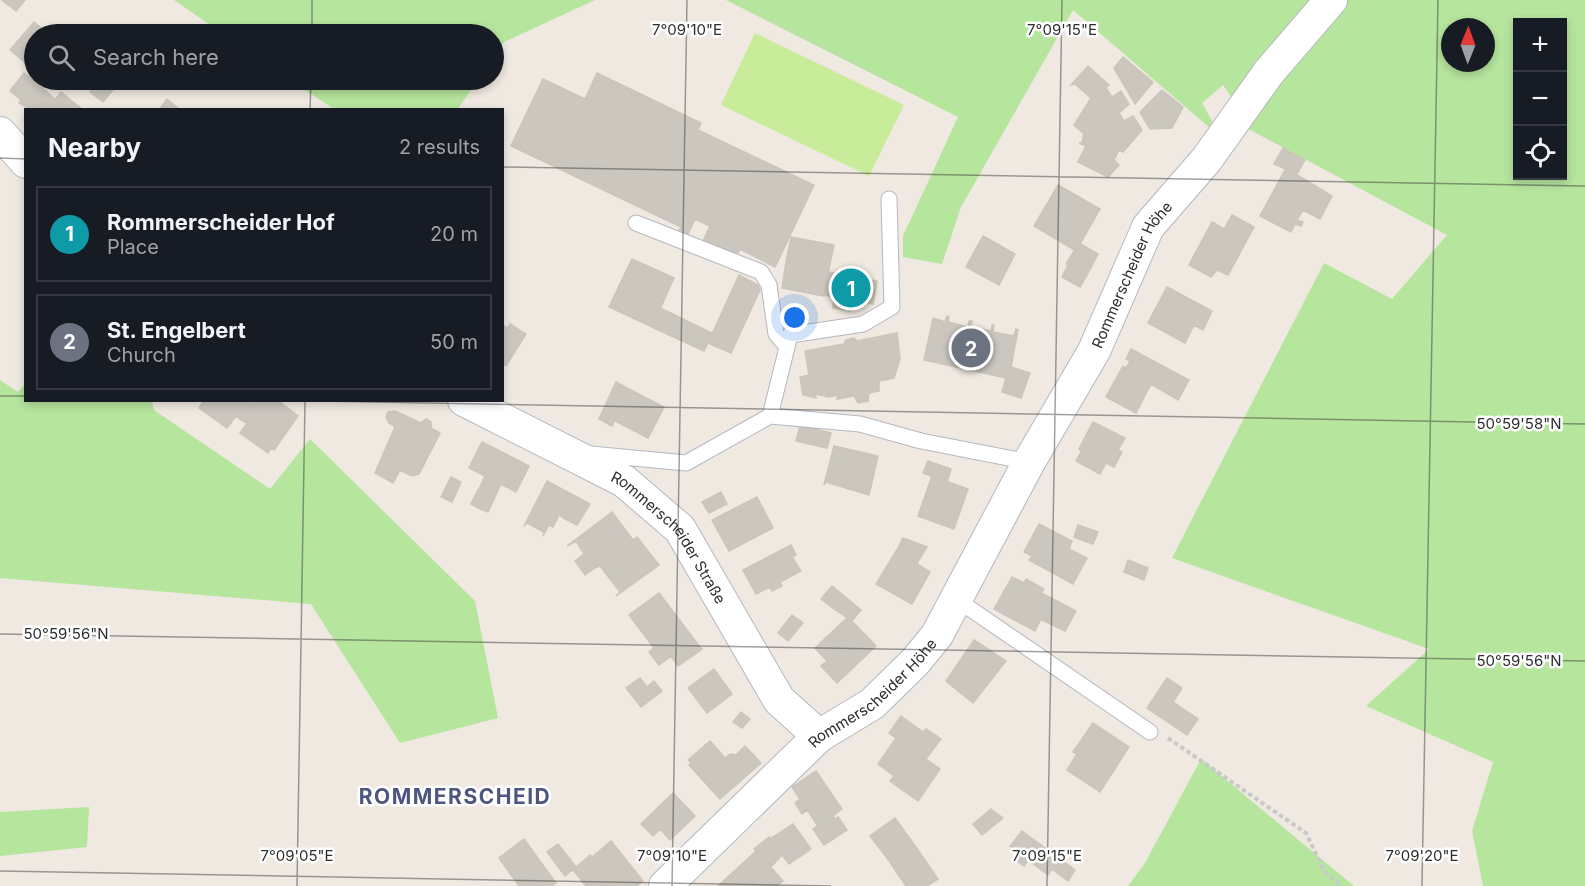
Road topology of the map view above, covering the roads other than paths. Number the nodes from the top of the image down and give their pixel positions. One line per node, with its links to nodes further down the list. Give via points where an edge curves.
1 (1331, 0): 10 (street, Rommerscheider Höhe, via 1269,72 1207,159 1149,226 1094,351)
2 (0, 133): 3 (street)
3 (24, 160)
4 (889, 199): 6 (lane, via 892,307 863,324 790,335)
5 (636, 223): 6 (lane, via 761,272 769,285 776,334)
6 (787, 347): 8 (lane)
7 (468, 402): 9 (street, Rommerscheider Straße)
8 (770, 416): 9 (lane, via 686,463); 10 (lane, via 860,424 921,441)
9 (566, 451): 13 (street, Rommerscheider Straße, via 624,481 680,529 778,700)
10 (1029, 462): 11 (street, Rommerscheider Höhe)
11 (956, 599): 12 (lane); 13 (street, Rommerscheider Höhe, via 937,635 915,662 872,704)
12 (1150, 732)
13 (819, 736): 14 (street, Rommerscheider Höhe)
14 (665, 886)

